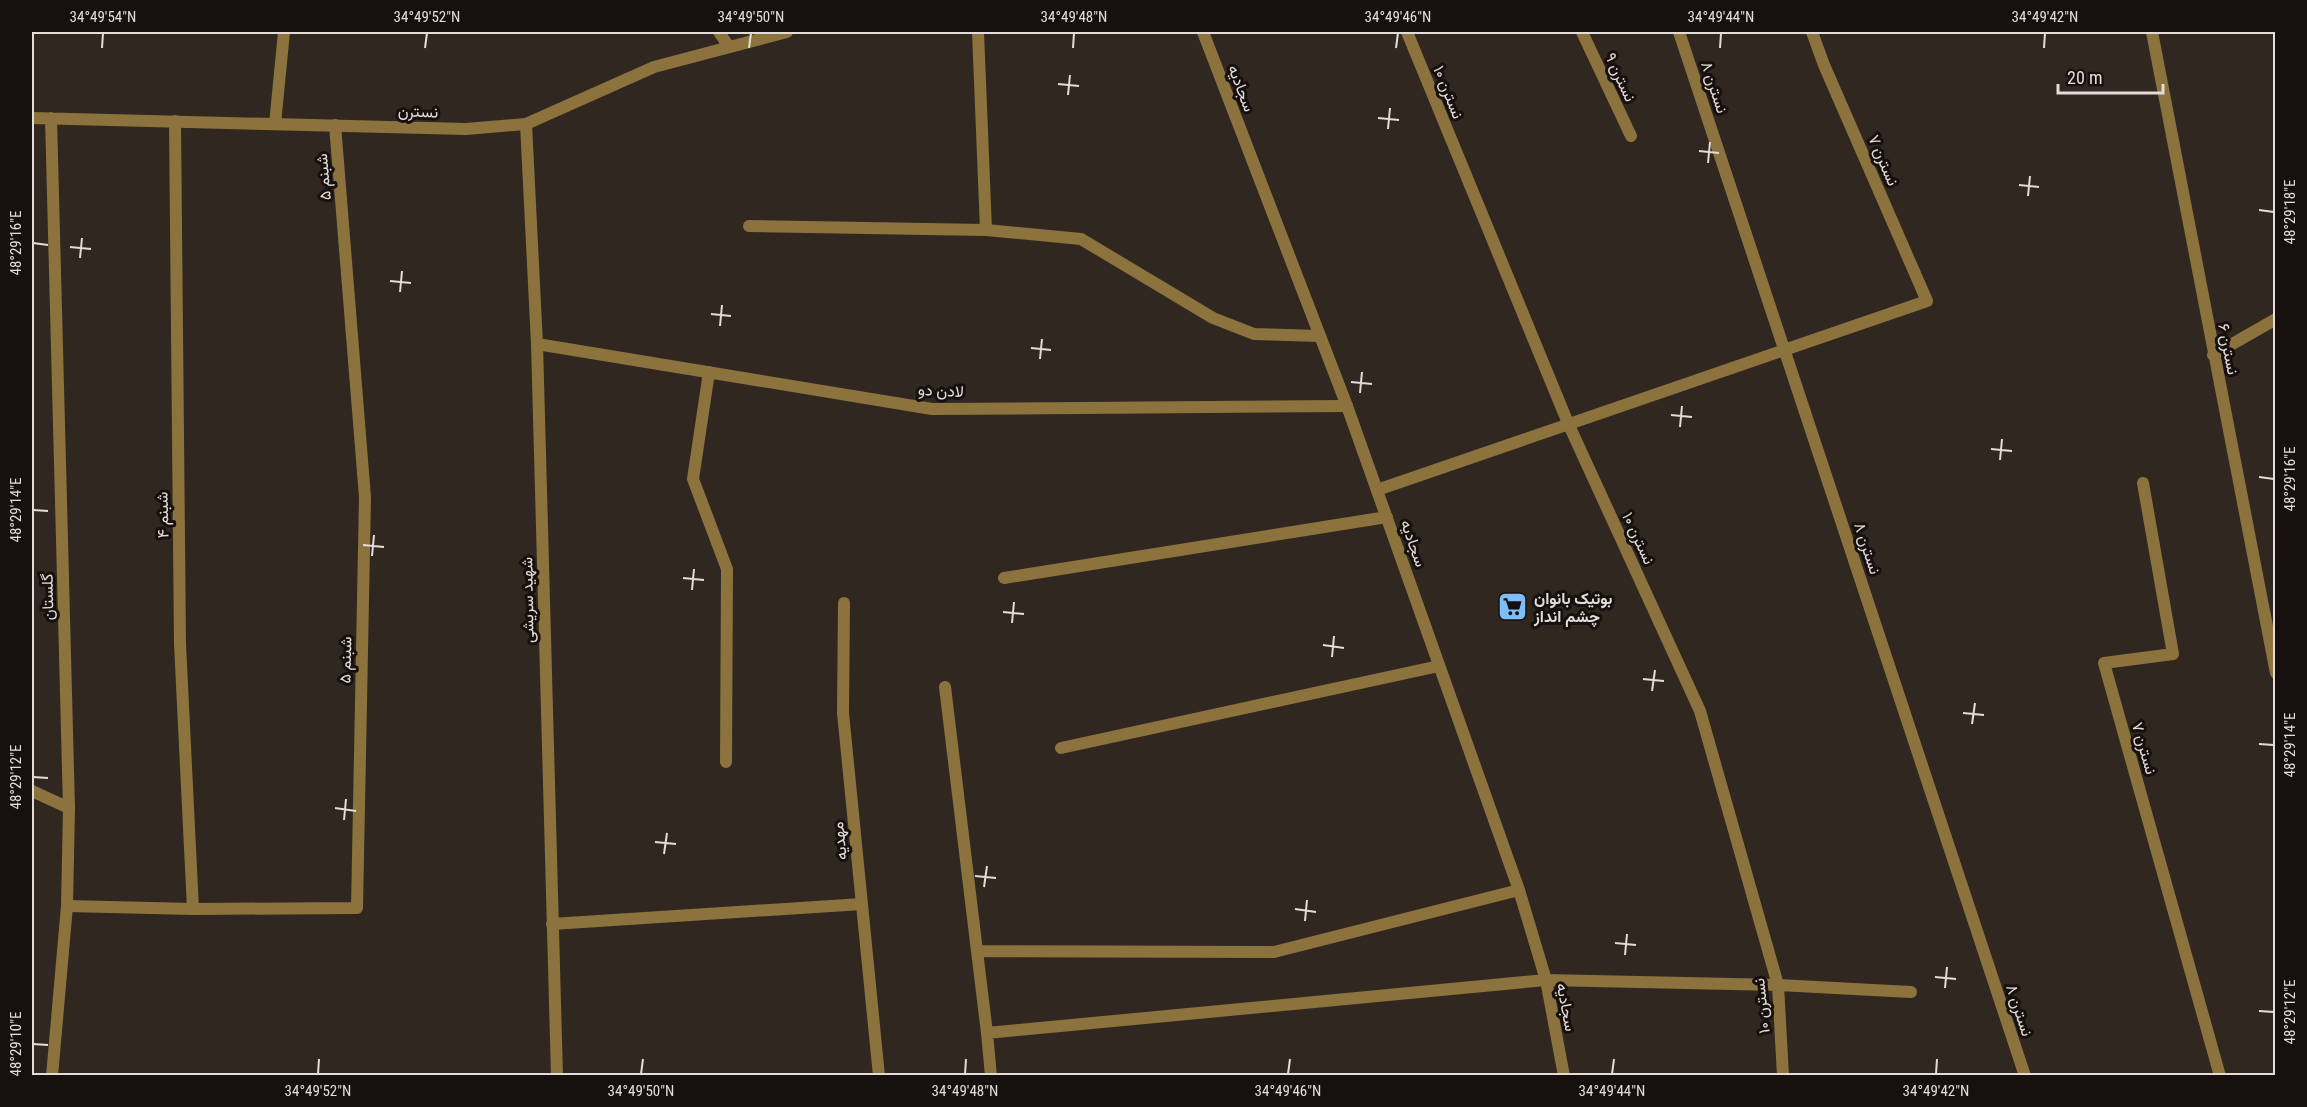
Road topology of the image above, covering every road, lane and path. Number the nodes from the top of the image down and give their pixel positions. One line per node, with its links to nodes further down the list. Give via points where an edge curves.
1 (284, 32): 15 (street)
2 (719, 32): 11 (street)
3 (787, 32): 11 (street, نسترن)
4 (978, 32): 20 (street)
5 (1203, 32): 22 (street, سجادیه)
6 (1407, 32): 28 (street, نسترن ۱۰)
7 (1582, 32): 18 (street, نسترن ۹)
8 (1679, 32): 24 (street, نسترن ۸)
9 (1812, 32): 24 (street, نسترن ۷, via 1927,301)
10 (2152, 32): 25 (street, نسترن ۶)
11 (729, 47): 16 (street, نسترن, via 654,67)
12 (32, 118): 13 (street, نسترن)
13 (51, 118): 14 (street, نسترن); 40 (street, گلستان)
14 (175, 121): 15 (street, نسترن); 44 (street, شبنم ۴, via 180,644)
15 (275, 124): 17 (street, نسترن)
16 (526, 124): 17 (street, نسترن, via 466,129); 23 (street, شهید سریشی)
17 (335, 125): 44 (street, شبنم ۵, via 365,497 357,908)
18 (1631, 136)
19 (749, 226): 20 (street)
20 (986, 230): 22 (street, via 1081,239 1213,318 1254,334)
21 (2276, 318): 25 (street)
22 (1320, 336): 27 (street, سجادیه)
23 (537, 344): 26 (street, لادن دو); 45 (street, شهید سریشی)
24 (1784, 349): 28 (street); 57 (street, نسترن ۸)
25 (2213, 355): 35 (street, نسترن ۶)
26 (710, 372): 27 (street, لادن دو, via 932,409); 38 (street, via 693,479 727,569)
27 (1347, 406): 30 (street, سجادیه)
28 (1568, 423): 30 (street); 48 (street, نسترن ۱۰, via 1700,711)
29 (2143, 483): 58 (street, نسترن ۷, via 2174,654 2104,663)
30 (1377, 490): 31 (street, سجادیه)
31 (1387, 517): 32 (street); 34 (street, سجادیه)
32 (1004, 578)
33 (844, 603): 42 (street, مهدیه, via 843,713)
34 (1439, 666): 37 (street); 41 (street, سجادیه)
35 (2276, 673)
36 (945, 687): 46 (street)
37 (1061, 748)
38 (726, 762)
39 (32, 791): 40 (street)
40 (69, 808): 43 (street, گلستان)
41 (1519, 890): 46 (street, via 1274,952); 47 (street, سجادیه)
42 (862, 904): 45 (street); 53 (street, مهدیه)
43 (67, 906): 44 (street, شبنم ۵); 51 (street, گلستان)
44 (193, 909)
45 (552, 924): 52 (street, شهید سریشی)
46 (977, 951): 50 (street)
47 (1546, 980): 48 (street); 50 (street); 55 (street, سجادیه)
48 (1778, 986): 49 (street); 56 (street, نسترن ۱۰)
49 (1911, 992)
50 (987, 1033): 54 (street)
51 (52, 1076)
52 (557, 1076)
53 (879, 1076)
54 (991, 1076)
55 (1564, 1076)
56 (1783, 1076)
57 (2025, 1076)
58 (2220, 1076)

